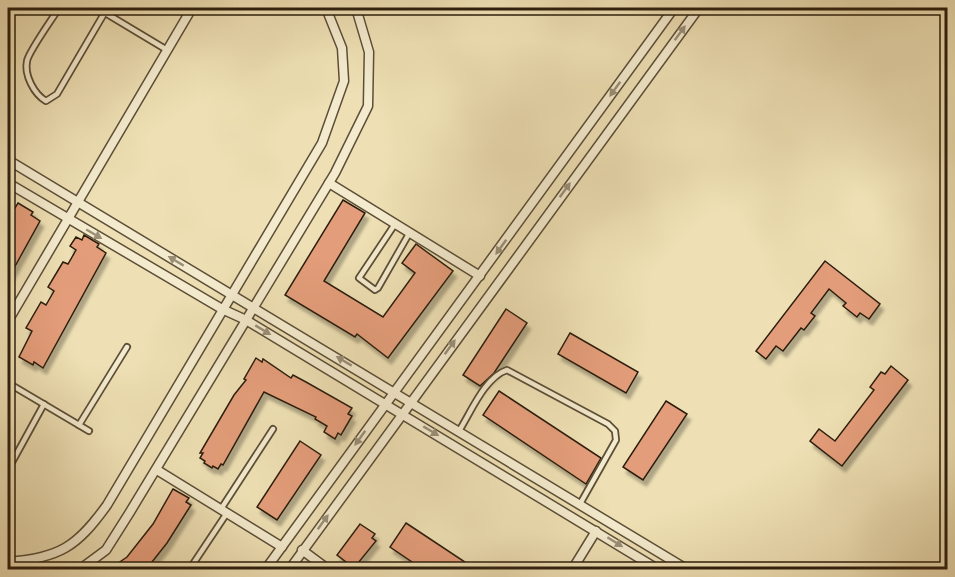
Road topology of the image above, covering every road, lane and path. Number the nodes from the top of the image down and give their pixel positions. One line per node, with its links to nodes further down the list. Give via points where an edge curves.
1 (59, 8): 8 (lane, via 27,60 36,95 46,101 57,94)
2 (96, 8): 8 (lane)
3 (192, 8): 9 (street)
4 (326, 8): 18 (street, via 342,48 344,81 322,143)
5 (356, 8): 12 (street, via 369,52 368,106)
6 (674, 8): 17 (street, one-way to 17)
7 (699, 8): 26 (street, one-way to 7)
8 (105, 12): 9 (lane)
9 (167, 50): 13 (street)
10 (8, 160): 13 (street)
11 (8, 183): 14 (street)
12 (329, 183): 15 (street); 19 (street)
13 (78, 202): 14 (street); 18 (street, one-way to 13)
14 (68, 219): 20 (street, one-way to 20); 22 (street)
15 (395, 224): 16 (street); 16 (lane, via 359,278 370,288 378,288)
16 (410, 232): 17 (street)
17 (480, 276): 25 (street)
18 (231, 293): 19 (street); 20 (street)
19 (254, 307): 21 (street); 25 (street, one-way to 19)
20 (222, 309): 21 (street); 41 (street, via 90,529 69,547 41,559)
21 (246, 320): 27 (street, one-way to 27); 35 (street)
22 (8, 321)
23 (127, 347): 30 (lane)
24 (8, 383): 28 (lane)
25 (394, 391): 26 (street); 27 (street)
26 (410, 402): 29 (street); 33 (street)
27 (385, 403): 29 (street); 39 (street, one-way to 39)
28 (44, 404): 30 (lane); 34 (lane)
29 (402, 413): 38 (street, one-way to 38); 40 (street, one-way to 29)
30 (79, 425): 32 (lane)
31 (273, 429): 37 (lane)
32 (90, 430)
33 (459, 431): 36 (street); 36 (lane, via 488,386 507,370 608,424 615,431 616,440)
34 (10, 466)
35 (157, 470): 37 (street); 42 (street, via 106,549)
36 (580, 504): 49 (street)
37 (224, 511): 39 (street); 43 (lane)
38 (596, 531): 47 (street); 48 (street, one-way to 48)
39 (282, 546): 44 (street)
40 (302, 550): 45 (street); 46 (street)
41 (8, 562)
42 (79, 570)
43 (189, 570)
44 (265, 570)
45 (289, 570)
46 (329, 570)
47 (572, 570)
48 (659, 570)
49 (688, 570)

